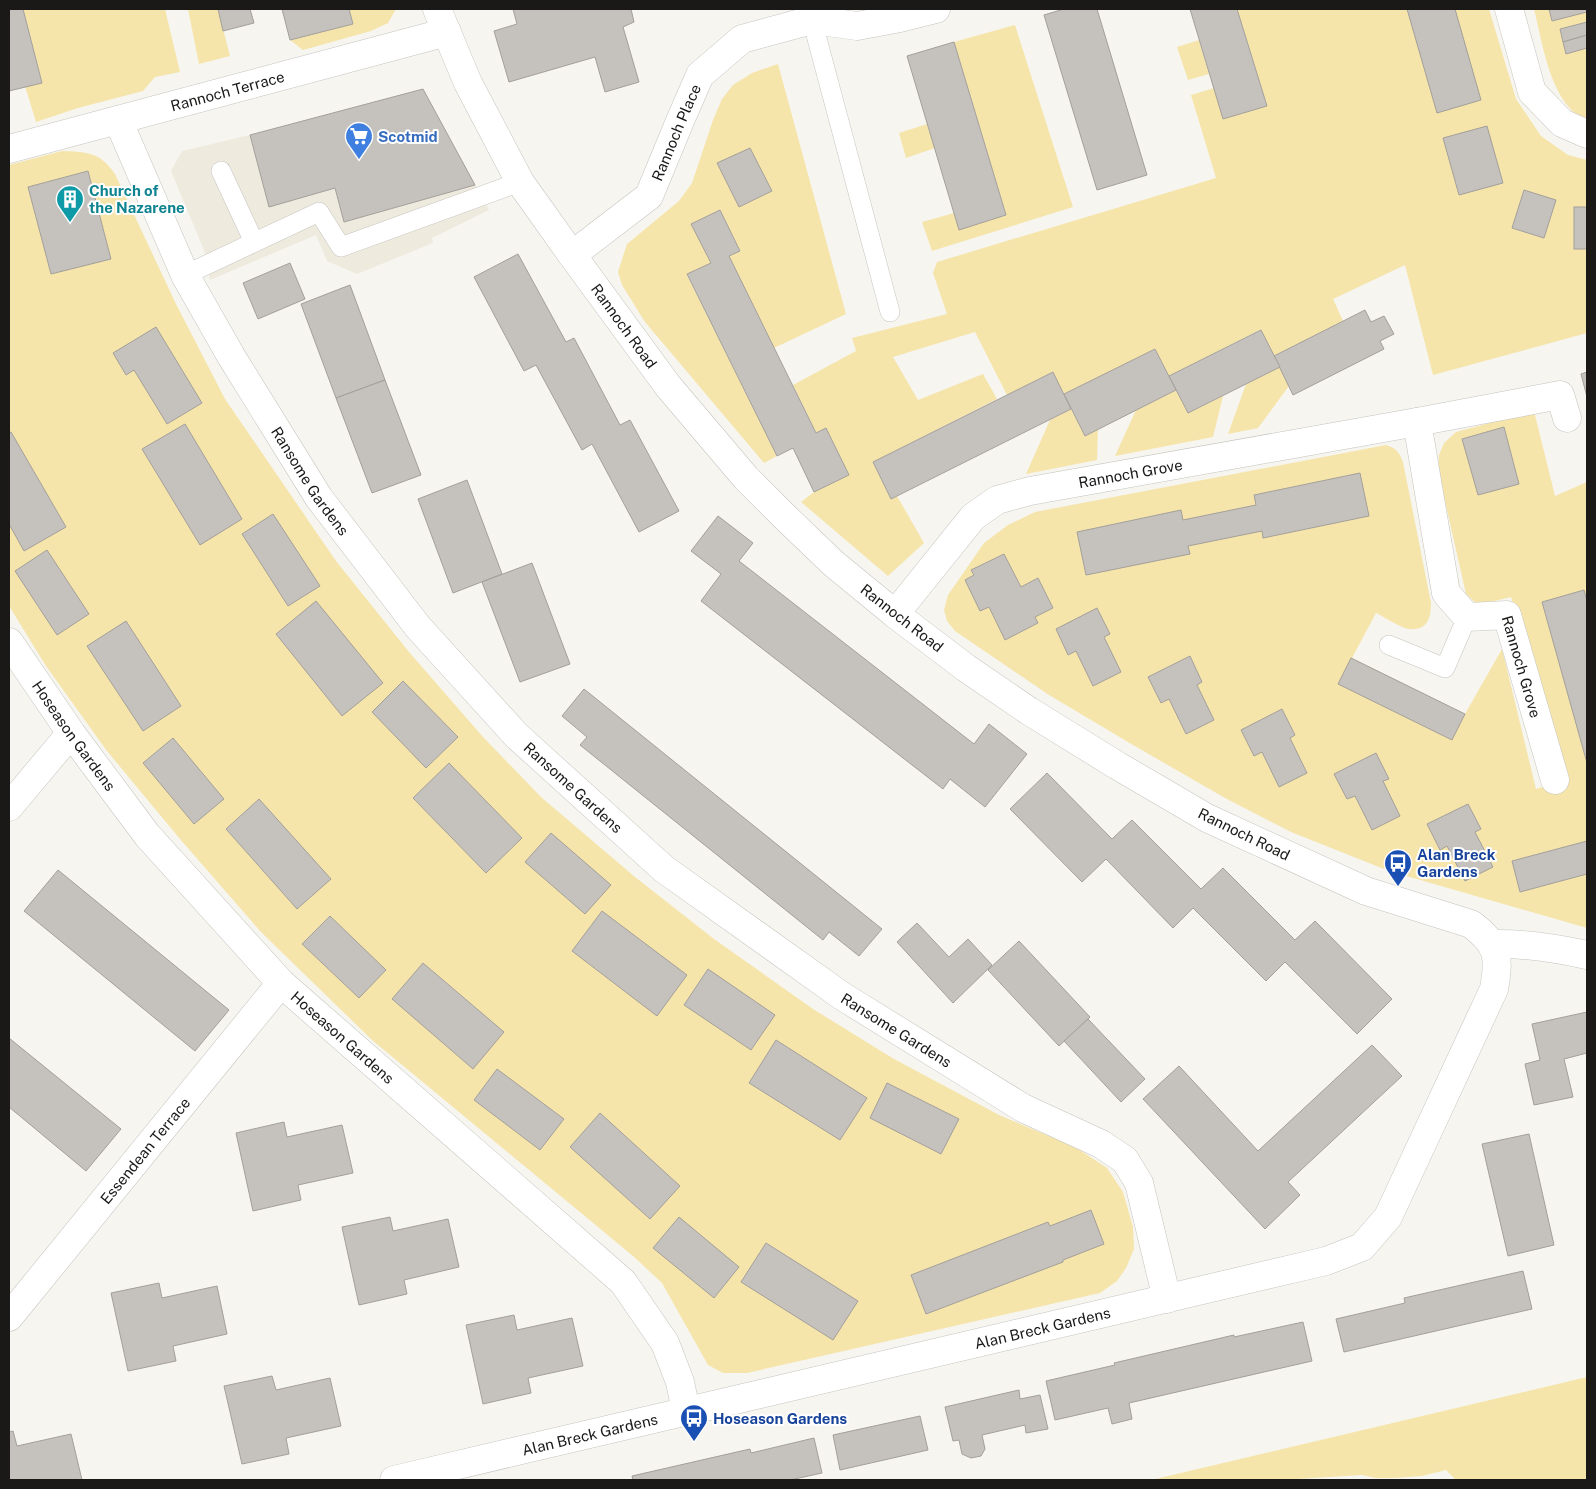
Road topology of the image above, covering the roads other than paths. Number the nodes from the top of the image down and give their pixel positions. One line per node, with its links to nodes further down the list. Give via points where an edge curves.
1 (936, 9): 3 (street, Rannoch Place, via 857,26)
2 (1509, 9): 6 (street, via 1532,92 1562,123)
3 (812, 20): 11 (street, Rannoch Place, via 742,39 700,75 649,196); 13 (lane)
4 (442, 21): 5 (street, Rannoch Terrace); 9 (street, Rannoch Road, via 468,83)
5 (118, 120): 7 (street, Rannoch Terrace); 12 (street, Ransome Gardens)
6 (1587, 134)
7 (9, 149)
8 (221, 171): 10 (lane)
9 (520, 182): 10 (lane, via 341,246 319,212); 11 (street, Rannoch Road)
10 (254, 242): 12 (lane)
11 (572, 255): 16 (street, Rannoch Road, via 668,386 746,478 834,564)
12 (185, 275): 26 (street, Ransome Gardens, via 319,498 418,627 517,736 664,869 842,996 1022,1108 1101,1144 1125,1160 1139,1183)
13 (890, 312)
14 (1567, 418): 15 (street, Rannoch Grove, via 1560,394)
15 (1417, 422): 16 (street, Rannoch Grove, via 1030,491 997,500 972,518); 17 (street, via 1446,593)
16 (895, 614): 23 (street, Rannoch Road, via 1029,711 1207,818 1366,891 1471,924)
17 (1467, 617): 19 (lane, via 1445,668); 21 (street, Rannoch Grove, via 1507,615)
18 (9, 642): 20 (street, Hoseason Gardens)
19 (1389, 645)
20 (72, 733): 22 (street); 25 (street, Hoseason Gardens, via 147,835)
21 (1554, 780)
22 (9, 807)
23 (1492, 944): 24 (street, via 1518,943); 26 (street, Alan Breck Gardens, via 1497,957 1494,989 1388,1217 1362,1247 1326,1262)
24 (1587, 955)
25 (281, 983): 27 (street, Essendean Terrace); 28 (street, Hoseason Gardens, via 623,1282 665,1343 680,1382)
26 (1167, 1299): 28 (street, Alan Breck Gardens)
27 (9, 1317)
28 (686, 1411): 29 (street, Alan Breck Gardens)
29 (394, 1480)

